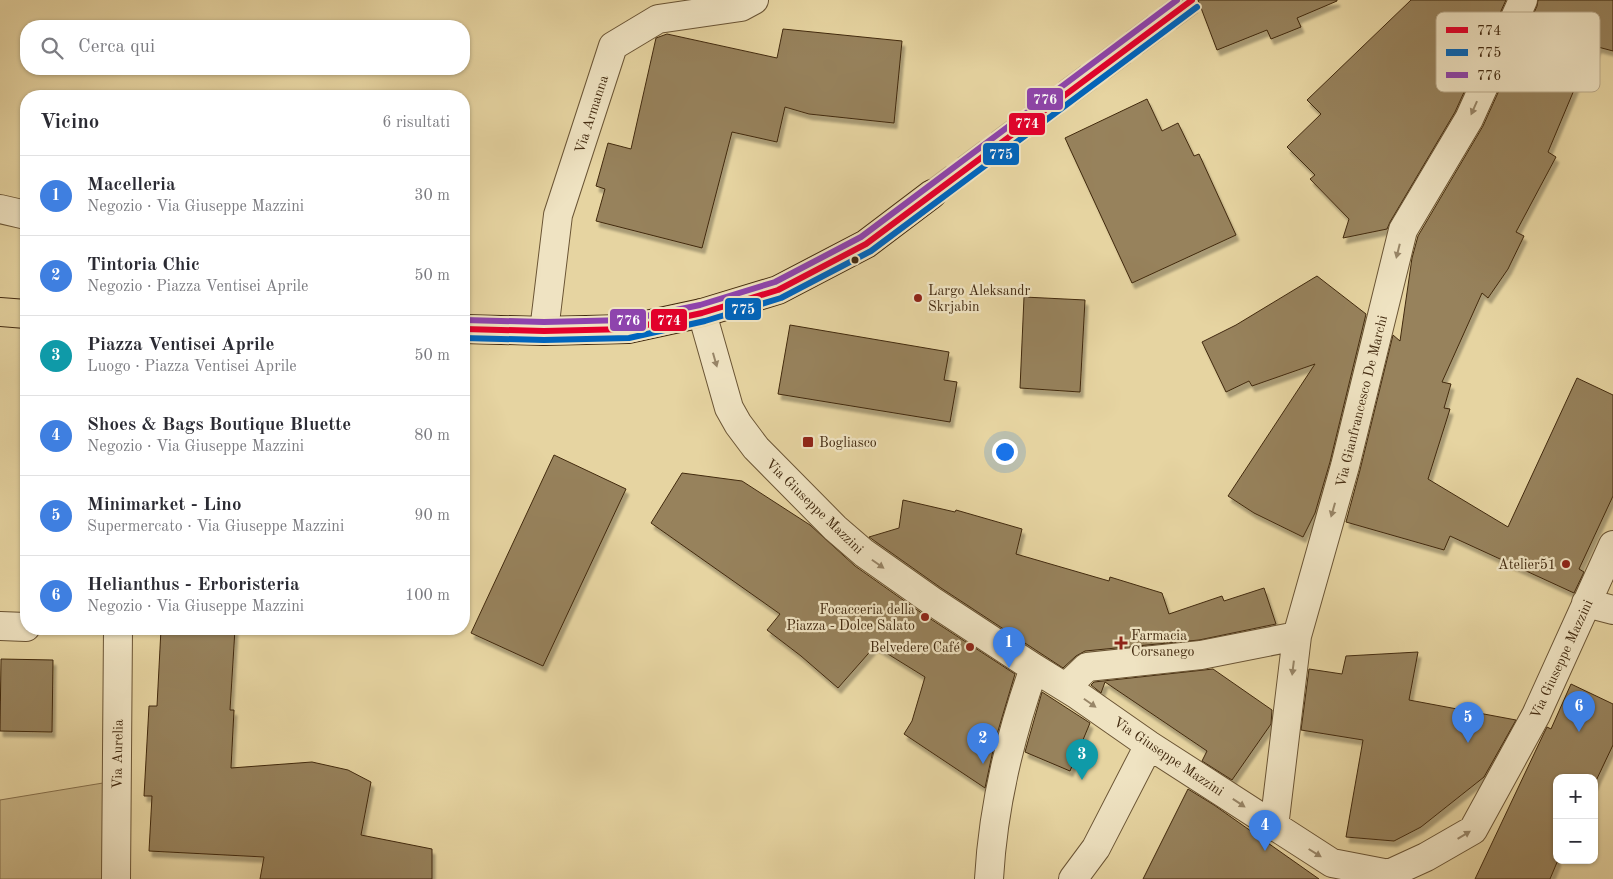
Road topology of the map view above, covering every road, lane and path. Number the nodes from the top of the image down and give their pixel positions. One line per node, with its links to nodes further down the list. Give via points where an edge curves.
1 (754, 0): 12 (street, Via Armanna, via 741,7 658,19 613,46 558,215)
2 (1523, 0): 3 (street, Via Gianfrancesco De Marchi, one-way to 3)
3 (1518, 12)
4 (1481, 92): 19 (street, Via Gianfrancesco De Marchi, one-way to 19, via 1469,119 1403,230 1345,466)
5 (932, 194): 9 (main road, via 866,244 778,290)
6 (0, 209): 7 (street)
7 (20, 214)
8 (0, 312): 10 (main road)
9 (702, 313): 12 (main road, via 628,329); 20 (street, Via Giuseppe Mazzini, one-way to 20, via 728,408 756,448 834,528 864,553)
10 (20, 314)
11 (470, 329): 12 (main road)
12 (544, 331)
13 (1613, 545): 14 (street, Via Giuseppe Mazzini)
14 (1586, 603): 15 (street); 24 (street, Via Giuseppe Mazzini, one-way to 14, via 1473,830 1536,715)
15 (1613, 610)
16 (0, 626): 17 (street)
17 (20, 626)
18 (118, 635): 25 (street, Via Aurelia)
19 (1297, 636): 21 (street, via 1201,655 1087,667); 23 (street, Via Gianfrancesco De Marchi, one-way to 23)
20 (1034, 668): 21 (street, Via Giuseppe Mazzini); 26 (street, via 1007,753 991,840)
21 (1066, 687): 22 (street, Via Giuseppe Mazzini, one-way to 22)
22 (1150, 745): 23 (street, Via Giuseppe Mazzini, one-way to 23); 27 (street, via 1096,848)
23 (1274, 827): 24 (street, Via Giuseppe Mazzini, one-way to 24, via 1332,863 1388,874)
24 (1423, 868)
25 (116, 879)
26 (989, 879)
27 (1073, 879)

